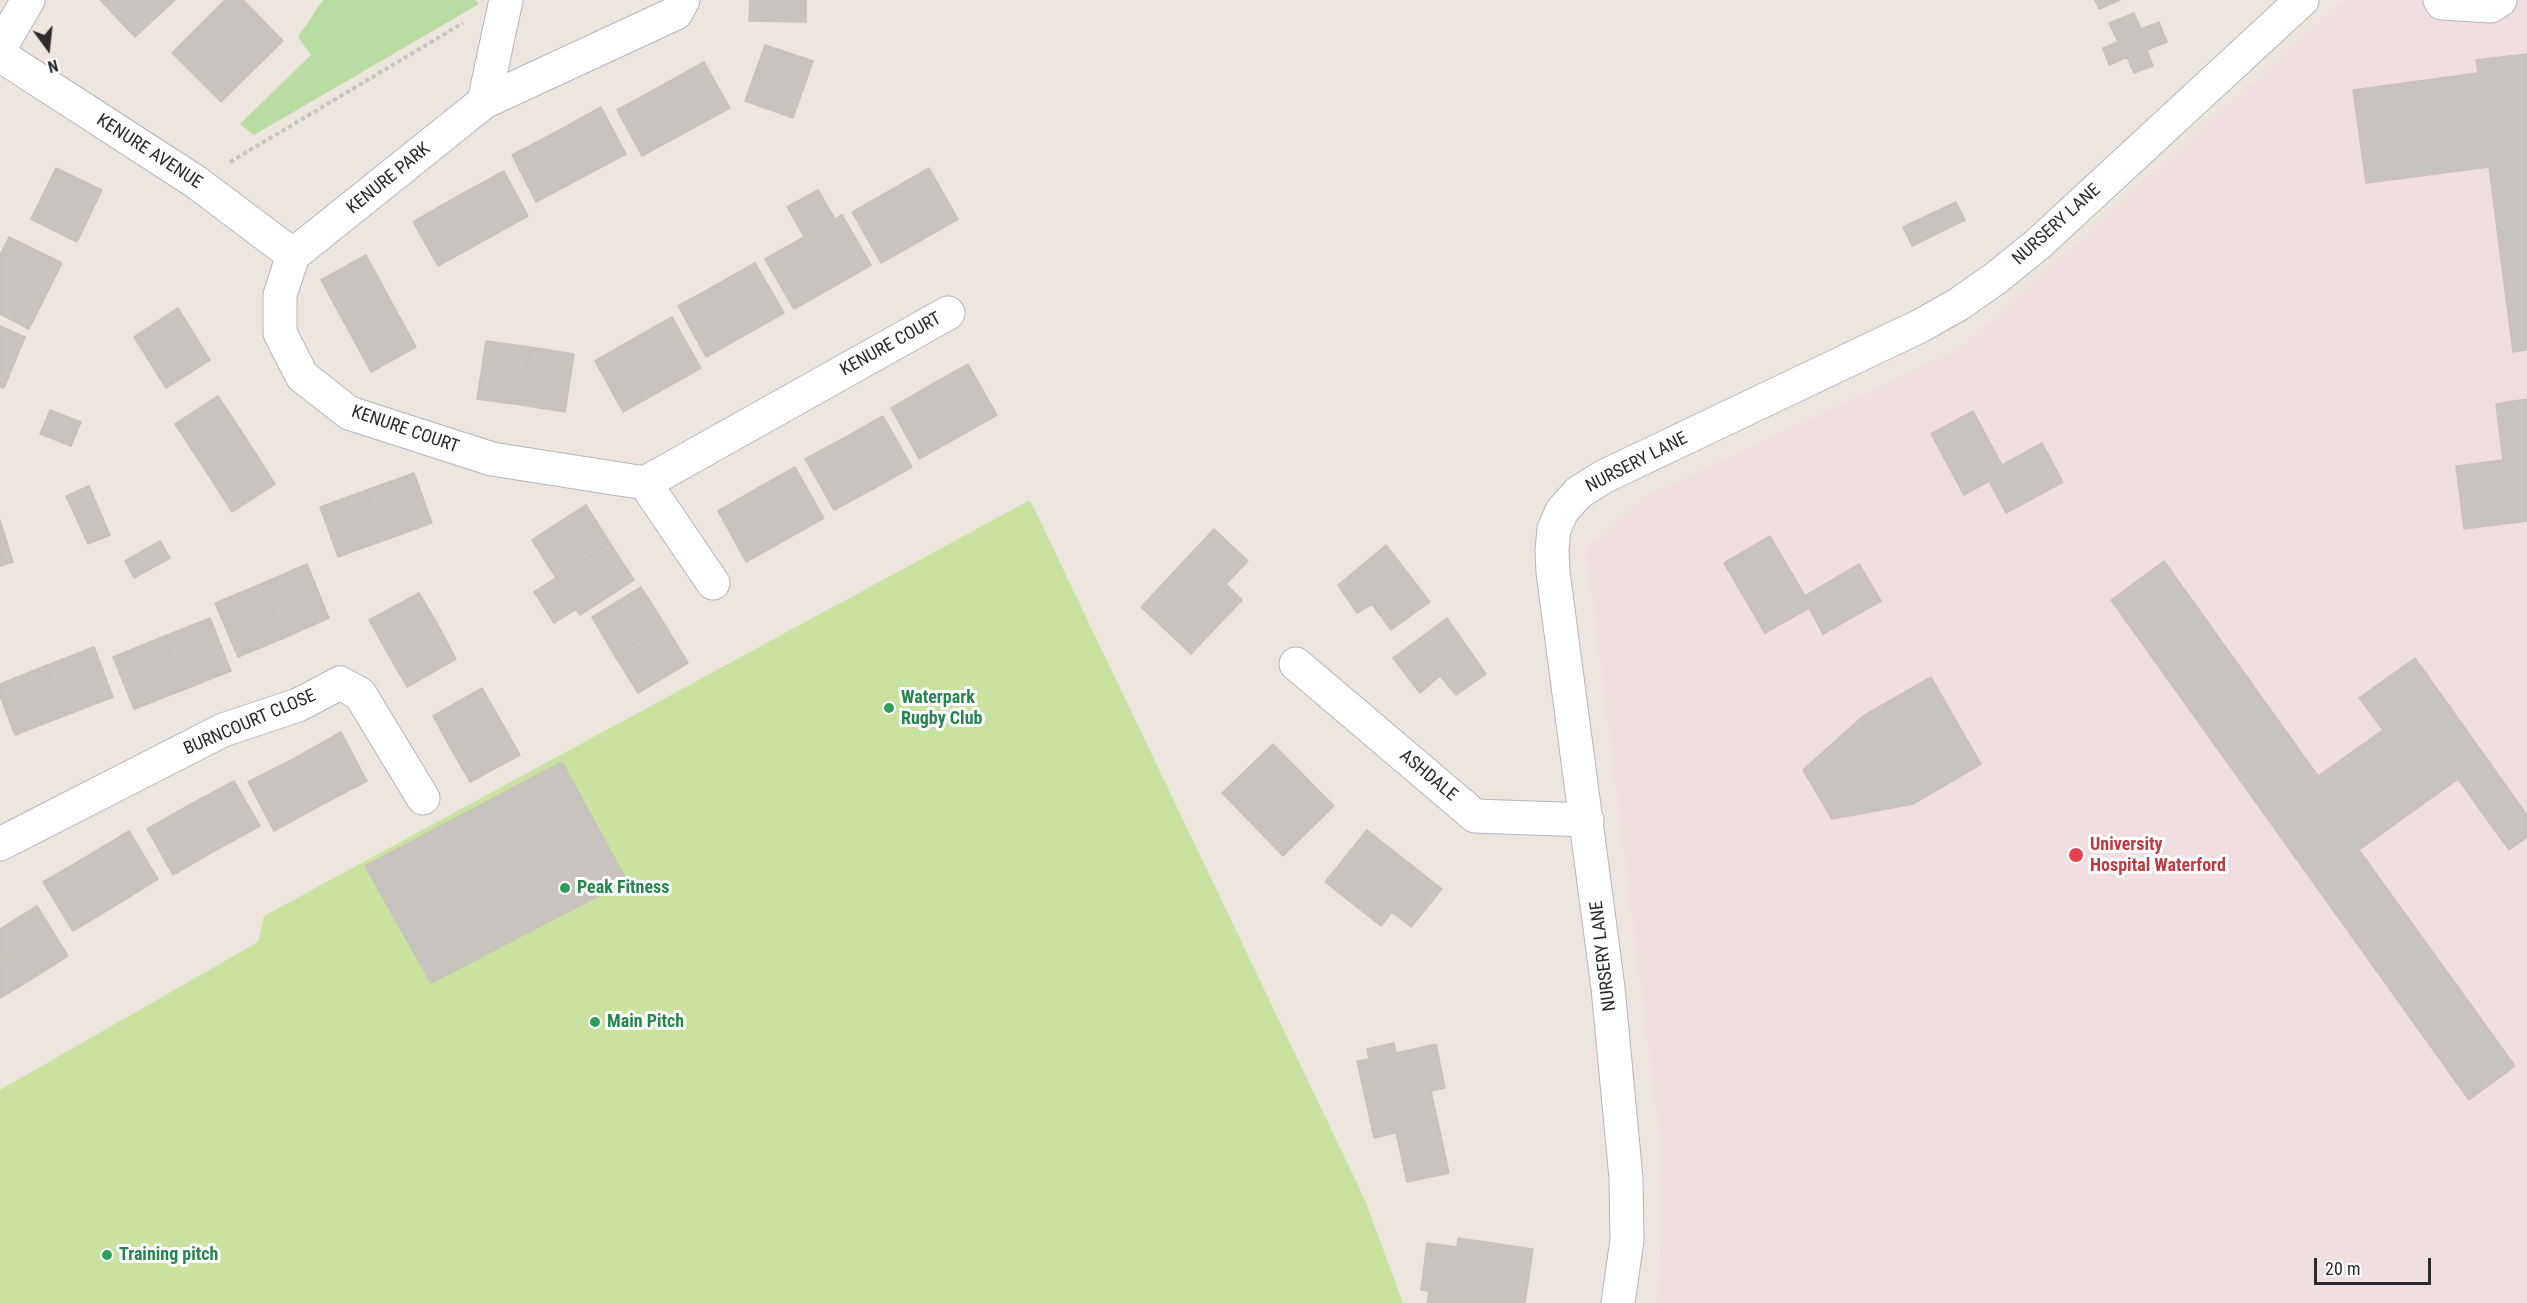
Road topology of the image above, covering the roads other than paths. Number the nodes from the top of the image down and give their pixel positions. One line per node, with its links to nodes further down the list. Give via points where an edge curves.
1 (28, 0): 7 (street)
2 (506, 0): 9 (street)
3 (683, 0): 9 (street, KENURE PARK, via 676,13)
4 (2302, 0): 16 (street, NURSERY LANE, via 2038,244 1959,304 1602,477 1562,511 1554,530 1553,573)
5 (2440, 0): 6 (street, via 2492,6)
6 (2500, 0)
7 (0, 48)
8 (0, 55): 10 (street, KENURE AVENUE, via 196,182)
9 (484, 102): 10 (street, KENURE PARK)
10 (293, 255): 12 (street, KENURE COURT, via 280,295 280,333 302,376 349,413 492,459)
11 (948, 313): 12 (street, KENURE COURT)
12 (645, 483): 13 (street)
13 (712, 583)
14 (1296, 664): 16 (street, ASHDALE, via 1475,816)
15 (423, 798): 17 (street, BURNCOURT CLOSE, via 360,694 340,683 298,705 223,730)
16 (1587, 820): 18 (street, NURSERY LANE, via 1608,988 1628,1208)
17 (0, 844)
18 (1618, 1303)

